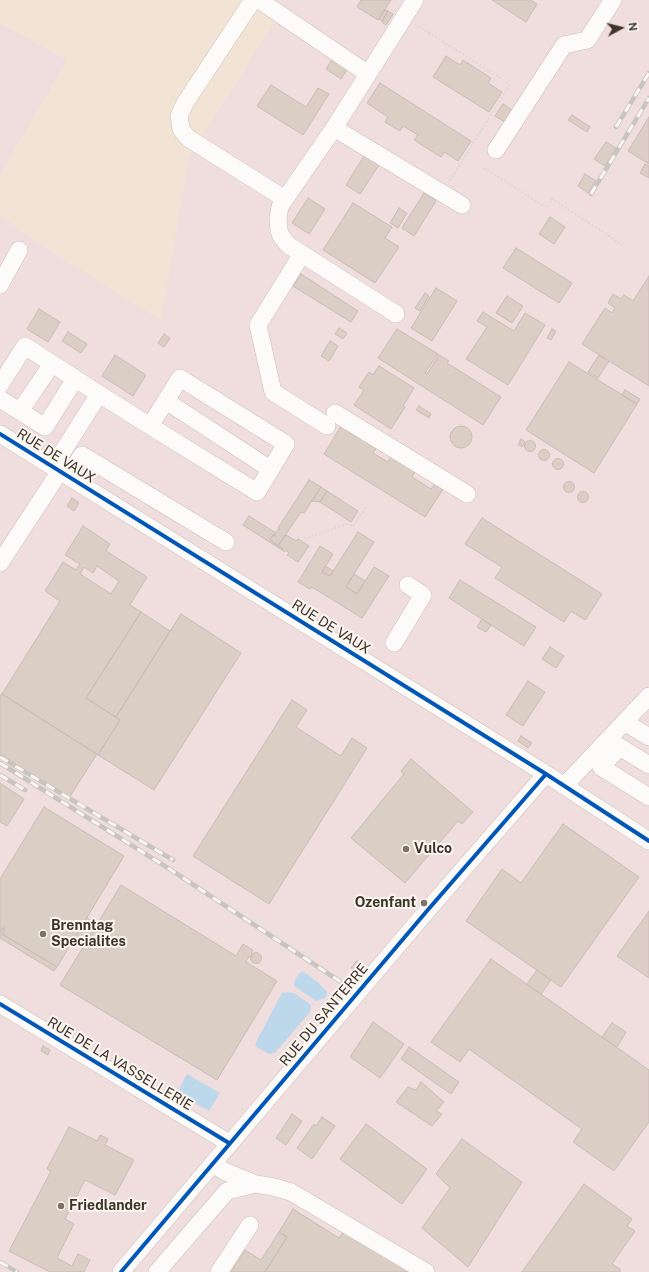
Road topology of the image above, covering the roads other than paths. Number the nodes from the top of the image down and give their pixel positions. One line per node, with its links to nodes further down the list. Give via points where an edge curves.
1 (253, 0): 8 (street, via 185,103 179,116 181,129 188,138)
2 (259, 0): 5 (street)
3 (415, 0): 5 (street)
4 (613, 0): 7 (street, via 587,40 564,45)
5 (368, 74): 6 (street)
6 (334, 128): 8 (street); 9 (street)
7 (496, 150)
8 (285, 199): 11 (street, via 280,207 279,230 284,241)
9 (462, 205)
10 (20, 250): 12 (street)
11 (302, 254): 13 (street); 25 (street, via 258,325 273,392 331,420)
12 (0, 285)
13 (396, 314)
14 (52, 364): 15 (street); 16 (street, via 25,346); 20 (street)
15 (75, 379): 17 (street); 20 (street, via 45,427)
16 (0, 385)
17 (99, 394): 21 (street); 24 (street)
18 (0, 399): 20 (street)
19 (166, 401): 21 (street); 23 (street); 23 (street, via 180,378 286,444)
20 (20, 412)
21 (150, 426): 23 (street, via 257,492)
22 (0, 434): 24 (street, RUE DE VAUX)
23 (270, 469)
24 (60, 471): 26 (street, via 82,455); 27 (street); 35 (street, RUE DE VAUX)
25 (467, 494)
26 (226, 542)
27 (0, 563)
28 (408, 585): 29 (street, via 423,595)
29 (394, 643)
30 (645, 706): 31 (street)
31 (624, 722): 32 (street); 33 (street)
32 (649, 737)
33 (613, 743): 34 (street); 36 (street); 37 (street, via 601,767)
34 (649, 765)
35 (546, 774): 36 (street, RUE DE VAUX); 40 (street, RUE DU SANTERRE)
36 (564, 786): 38 (street, RUE DE VAUX)
37 (649, 797)
38 (649, 841)
39 (0, 1004): 40 (street, RUE DE LA VASSELLERIE)
40 (229, 1144): 41 (street, RUE DU SANTERRE)
41 (212, 1164): 42 (street); 44 (street, RUE DU SANTERRE)
42 (256, 1184): 45 (street, via 227,1191); 47 (street, via 291,1192)
43 (250, 1225): 46 (street)
44 (121, 1272)
45 (157, 1272)
46 (219, 1272)
47 (426, 1272)

